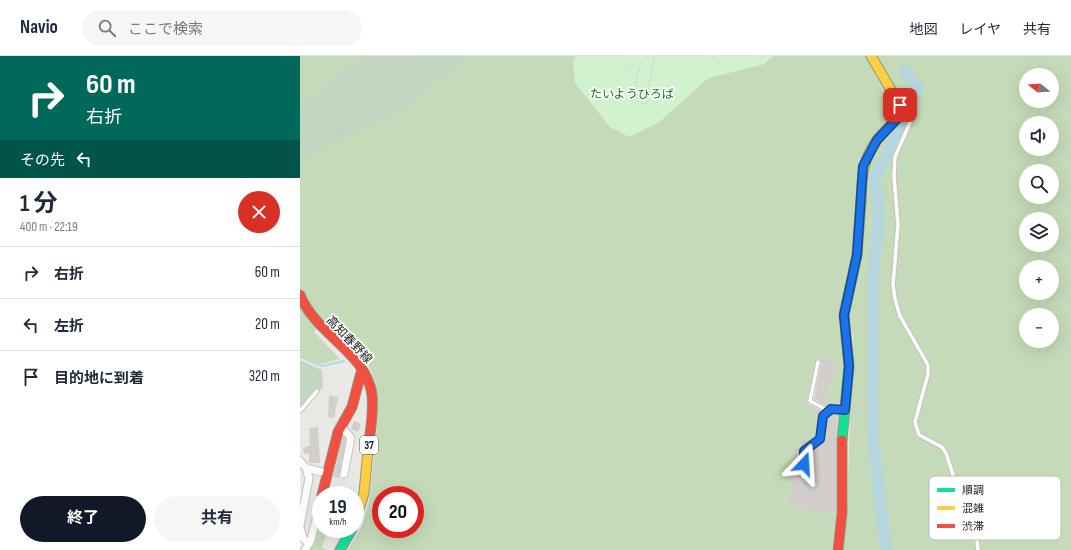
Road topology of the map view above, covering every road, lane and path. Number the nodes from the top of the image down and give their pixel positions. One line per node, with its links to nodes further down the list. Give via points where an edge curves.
1 (378, 56): 10 (path, via 400,96 395,98 364,60 358,67 383,106 376,111 348,77 340,84 363,120 355,126 324,91 317,97 342,134 333,137 307,106 301,108 321,142 315,147)
2 (390, 56): 3 (path, via 415,84 421,79)
3 (402, 56)
4 (654, 56): 7 (path, via 646,104 638,102 634,86 641,62 627,69)
5 (713, 56): 8 (path)
6 (871, 56): 9 (street)
7 (624, 61)
8 (718, 65)
9 (900, 105): 18 (street, via 897,119 877,140 863,166 857,255 844,315 849,366); 26 (lane, via 912,108 911,120 895,157 898,225 893,285 895,299 900,316 928,365 928,374 915,422 916,430 922,438 942,447)
10 (300, 124)
11 (300, 146): 12 (path)
12 (300, 151)
13 (300, 295): 16 (street, 高知春野線 / 37, via 313,320)
14 (300, 362): 17 (path, via 318,372 320,379)
15 (818, 362): 20 (lane, via 810,400)
16 (362, 369): 21 (street, via 352,407); 29 (street, 高知春野線 / 37, via 372,395)
17 (317, 391): 19 (lane)
18 (845, 410): 20 (lane); 36 (street, via 842,438 842,513)
19 (300, 411)
20 (829, 411): 27 (lane, via 823,416 820,439 804,451)
21 (341, 426): 25 (street, via 351,438); 28 (street)
22 (300, 461): 23 (street)
23 (306, 468): 24 (street); 30 (street, via 309,478)
24 (322, 472)
25 (344, 474)
26 (953, 476)
27 (803, 477)
28 (324, 486)
29 (364, 493)
30 (300, 527): 34 (street)
31 (312, 530): 34 (street)
32 (347, 538): 35 (street)
33 (977, 540): 37 (lane)
34 (307, 547)
35 (340, 550)
36 (838, 550)
37 (978, 550)

